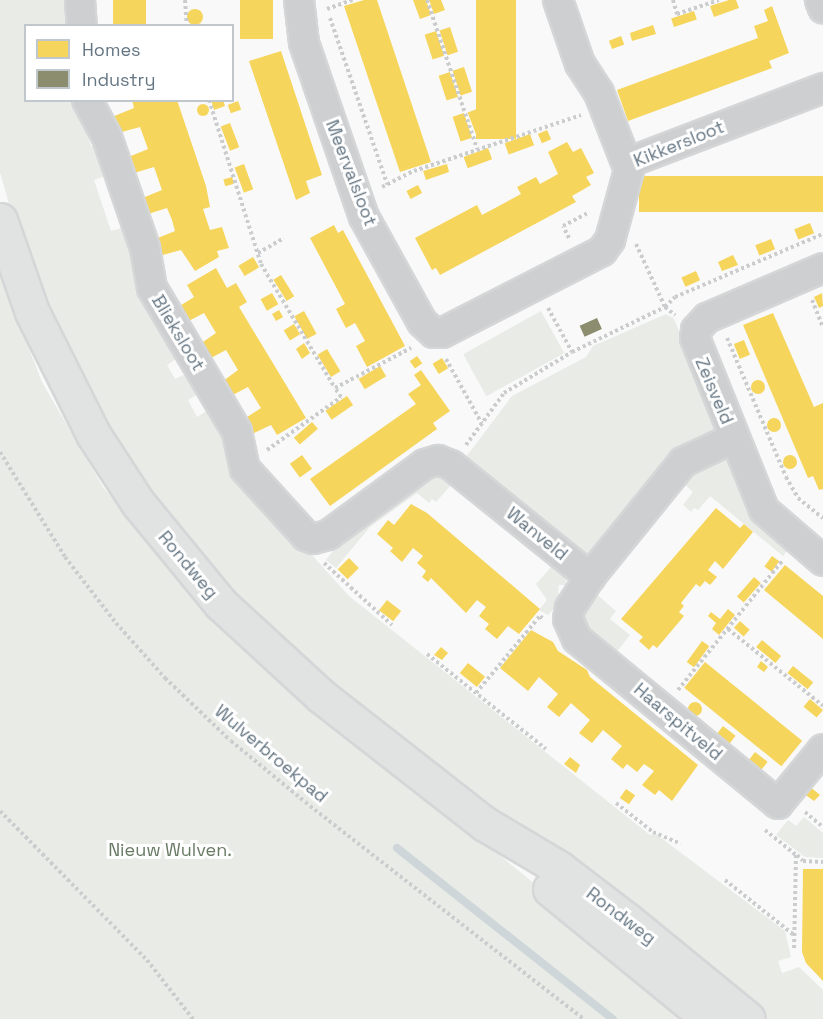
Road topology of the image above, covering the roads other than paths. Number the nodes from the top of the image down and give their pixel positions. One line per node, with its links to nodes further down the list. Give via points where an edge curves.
1 (80, 0): 6 (street)
2 (299, 0): 12 (street, Meervalsloot, via 304,43 358,199 422,321)
3 (558, 0): 9 (street, via 580,64 604,107)
4 (820, 0): 5 (street)
5 (823, 8)
6 (82, 24)
7 (823, 88): 9 (street, Kikkersloot)
8 (88, 102): 14 (street, Blieksloot, via 107,137 146,248 152,288 237,432 243,466 300,532)
9 (627, 162): 12 (street, Kikkersloot, via 629,170 607,246 450,330)
10 (0, 220): 18 (main road, Rondweg, via 32,312 66,385 111,463 158,530 221,604 285,666)
11 (823, 268): 13 (street, Zeisveld, via 706,322 696,347)
12 (434, 333)
13 (734, 438): 15 (street, Zeisveld, via 764,510); 16 (street, via 683,462)
14 (313, 539): 16 (street, Wanveld, via 328,535 425,464 438,460 451,465)
15 (823, 561)
16 (590, 577): 17 (street, Haarspitveld, via 573,598 568,618 577,639 778,804)
17 (823, 749)
18 (485, 824): 19 (main road, Rondweg, via 545,884); 20 (main road, Rondweg, via 559,868)
19 (709, 1019)
20 (748, 1019)

